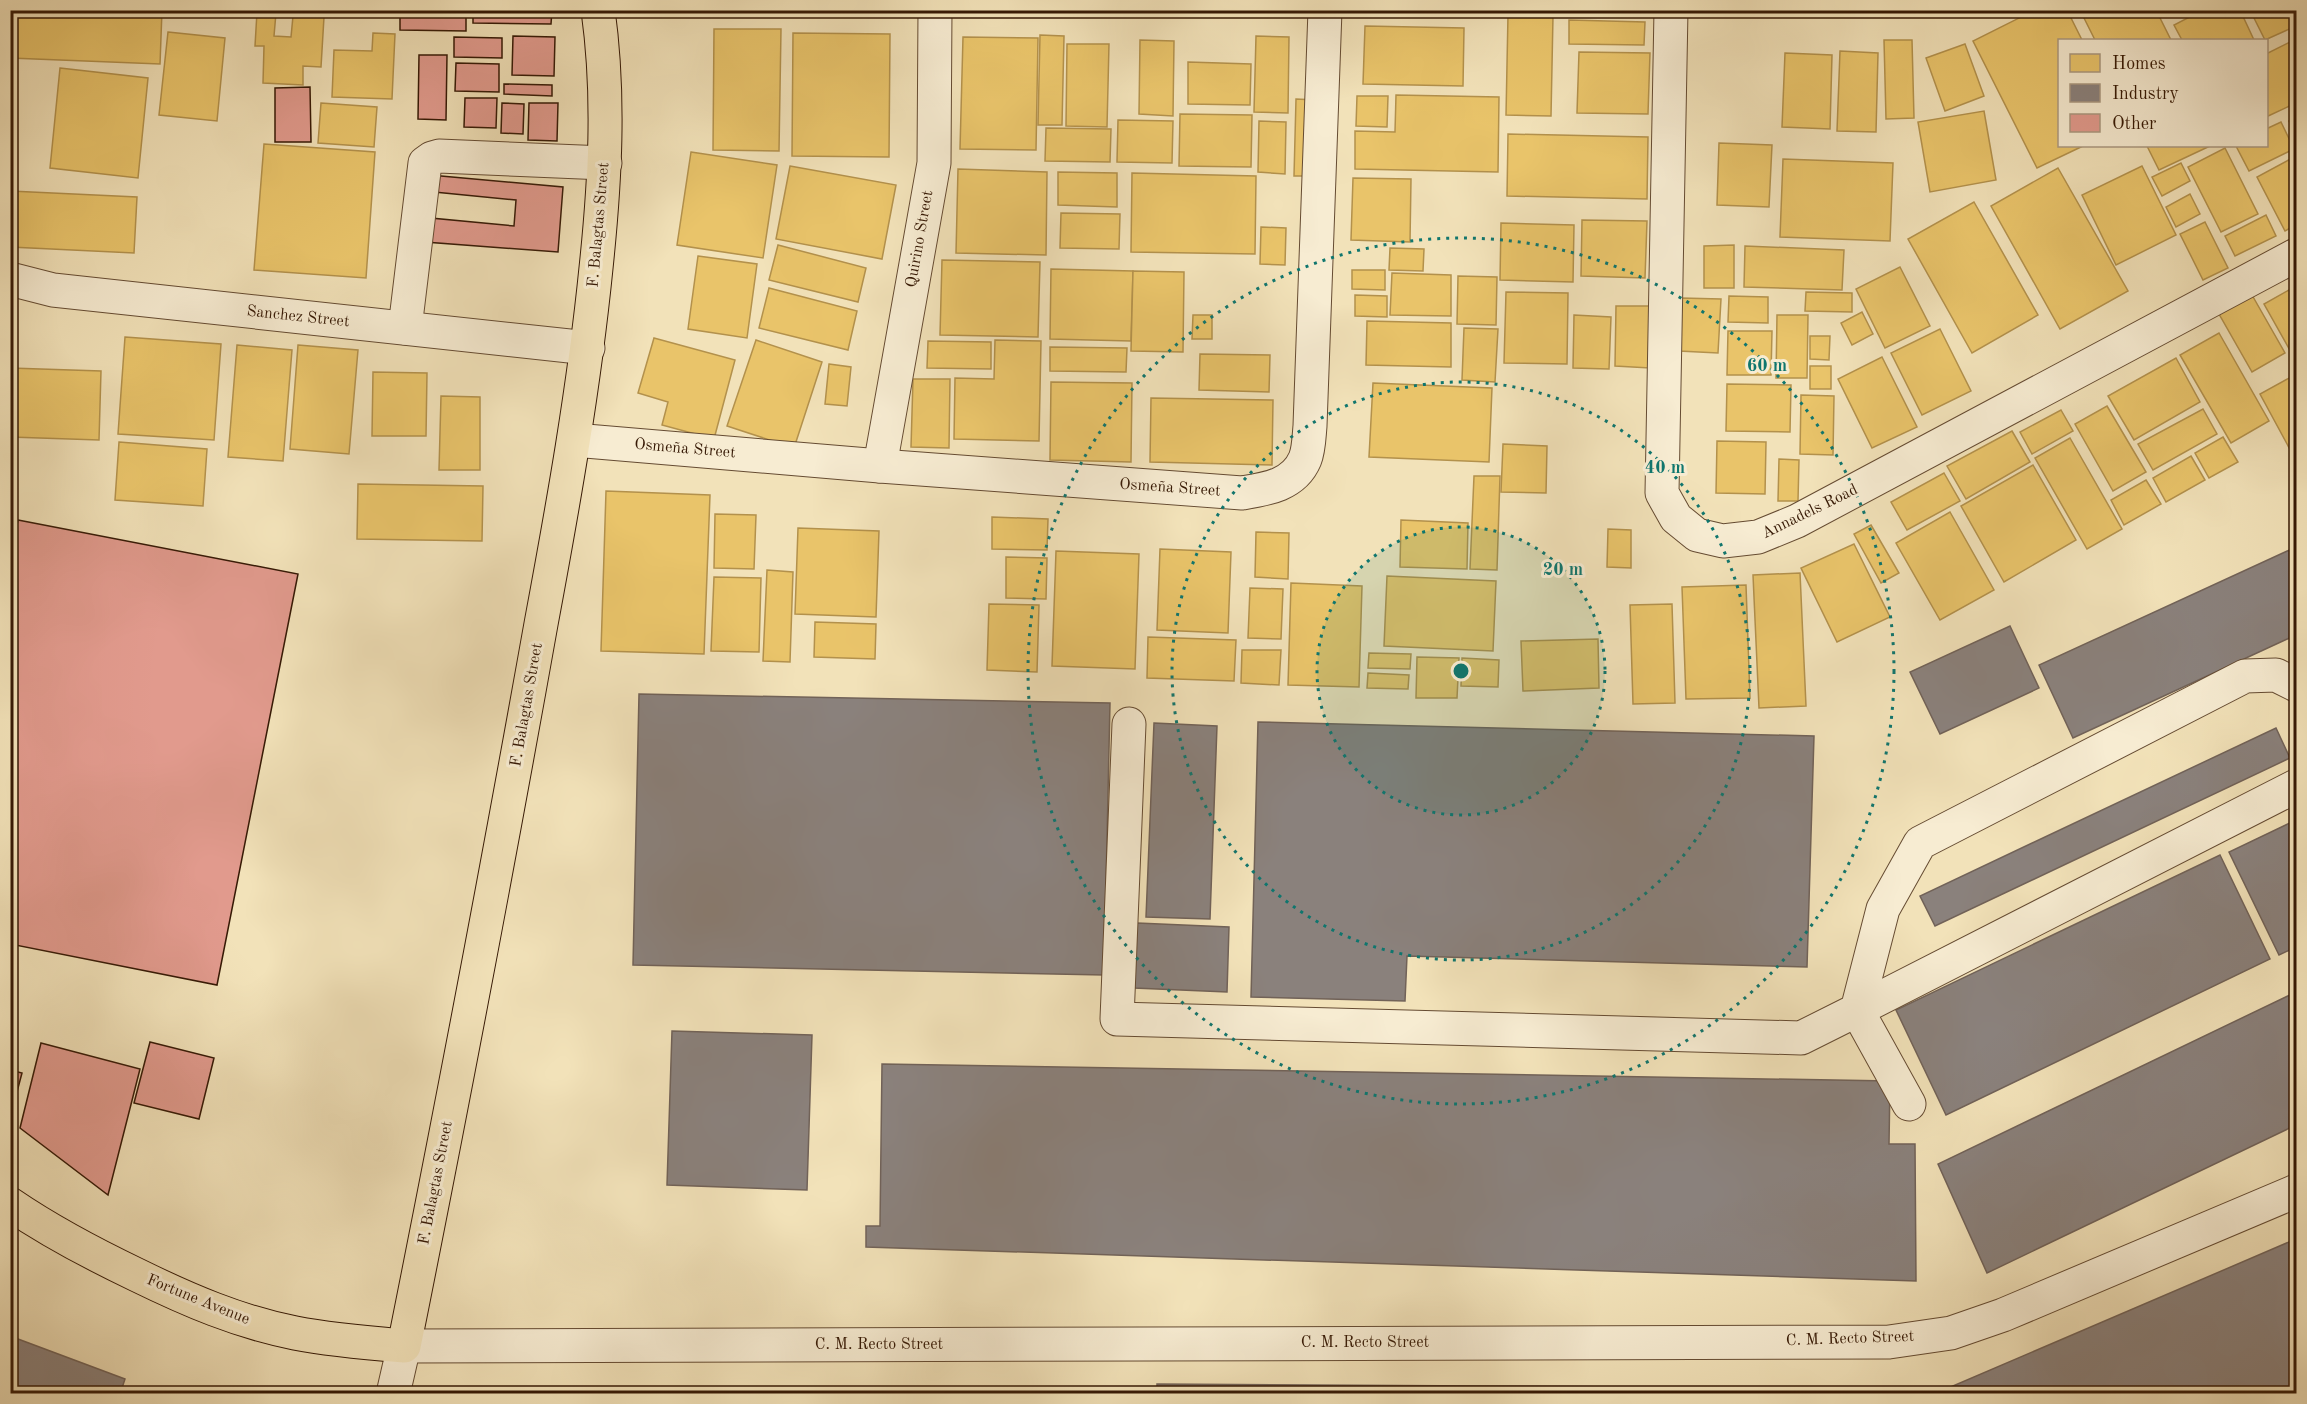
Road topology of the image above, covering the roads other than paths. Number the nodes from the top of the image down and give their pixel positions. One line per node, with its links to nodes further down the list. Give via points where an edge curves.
1 (598, 10): 5 (main road, F. Balagtas Street, via 604,59)
2 (935, 10): 11 (street, Quirino Street, via 934,163)
3 (1325, 10): 11 (street, Osmeña Street, via 1310,426 1305,458 1291,478 1270,489 1242,493)
4 (1671, 10): 6 (street, Annadels Road, via 1662,492 1676,518 1696,536 1723,541 1758,537 1797,521)
5 (605, 162): 8 (street, via 440,156 425,163); 9 (main road, F. Balagtas Street)
6 (2296, 255)
7 (10, 279): 8 (street, Sanchez Street, via 53,290)
8 (405, 328): 9 (street, Sanchez Street)
9 (588, 348): 10 (main road, F. Balagtas Street)
10 (574, 440): 11 (street, Osmeña Street); 19 (main road, F. Balagtas Street, via 476,986)
11 (880, 466)
12 (2296, 684): 15 (street, via 2276,675 2246,676 1920,843 1883,909)
13 (1130, 724): 15 (street, via 1116,1019 1801,1038)
14 (2296, 786): 15 (street)
15 (1857, 1010): 16 (street)
16 (1909, 1104)
17 (2296, 1191): 19 (street, C. M. Recto Street, via 2003,1315 1951,1333 1888,1342)
18 (10, 1204): 19 (main road, Fortune Avenue, via 81,1248 225,1314 294,1333)
19 (404, 1346): 20 (street, F. Balagtas Street)
20 (393, 1394)

